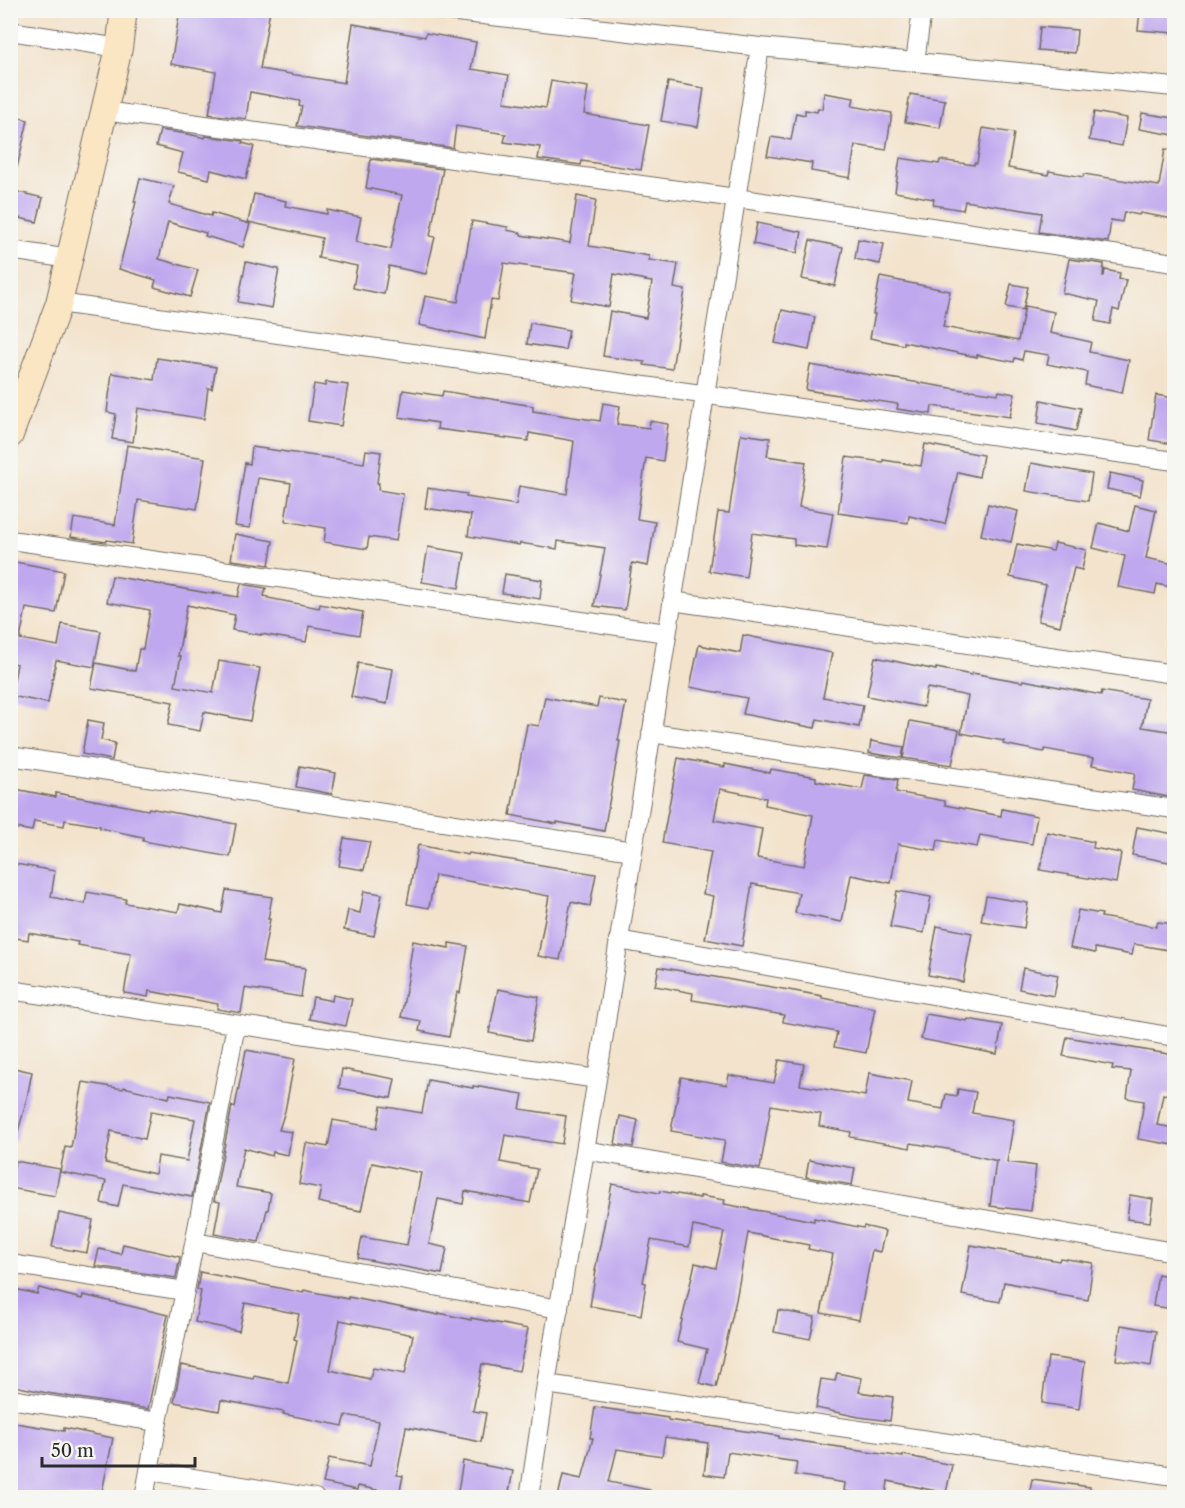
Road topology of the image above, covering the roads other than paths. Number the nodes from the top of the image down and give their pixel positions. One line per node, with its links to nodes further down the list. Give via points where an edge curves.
1 (124, 10): 6 (street)
2 (439, 10): 5 (street)
3 (922, 10): 7 (street)
4 (10, 31): 6 (street)
5 (760, 47): 7 (street); 10 (street)
6 (119, 48): 9 (street)
7 (915, 62): 8 (street)
8 (1174, 87)
9 (104, 111): 10 (street); 12 (street)
10 (736, 198): 13 (street); 15 (street)
11 (10, 250): 12 (street)
12 (70, 260): 14 (street)
13 (1174, 263)
14 (59, 303): 15 (street); 16 (street)
15 (705, 395): 17 (street); 19 (street)
16 (10, 435)
17 (1174, 461)
18 (10, 540): 20 (street)
19 (672, 601): 20 (street); 21 (street)
20 (667, 633): 22 (street)
21 (1174, 674)
22 (651, 733): 24 (street); 25 (street)
23 (10, 756): 25 (street)
24 (1174, 809)
25 (633, 851): 26 (street)
26 (618, 940): 29 (street); 30 (street)
27 (10, 990): 28 (street)
28 (236, 1025): 30 (street); 32 (street)
29 (1174, 1037)
30 (597, 1078): 31 (street)
31 (585, 1150): 33 (street); 36 (street)
32 (195, 1242): 35 (street); 36 (street)
33 (1174, 1252)
34 (10, 1264): 35 (street)
35 (185, 1291): 39 (street)
36 (559, 1309): 37 (street)
37 (546, 1384): 41 (street); 44 (street)
38 (10, 1400): 39 (street)
39 (158, 1422): 40 (street)
40 (150, 1471): 42 (street); 43 (street)
41 (1174, 1476)
42 (144, 1497)
43 (315, 1497)
44 (529, 1497)

